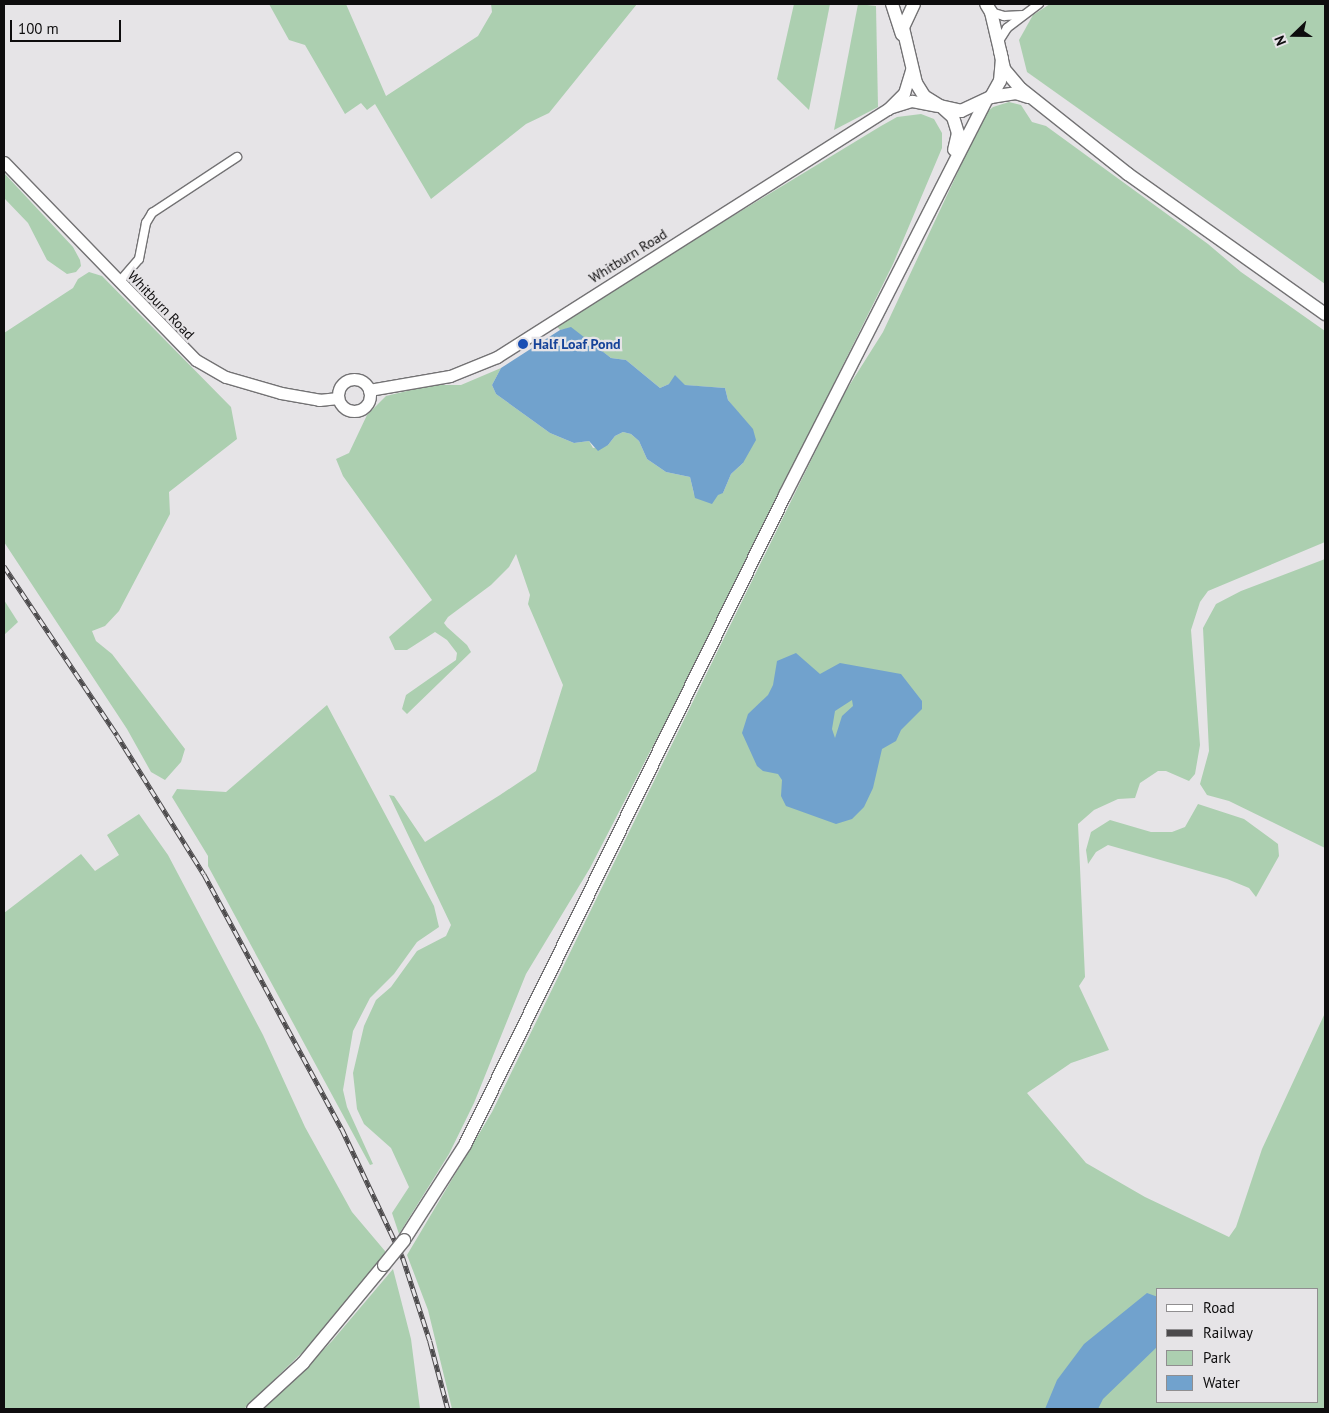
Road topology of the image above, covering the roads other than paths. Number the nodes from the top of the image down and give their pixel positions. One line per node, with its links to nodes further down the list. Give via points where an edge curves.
1 (892, 4): 6 (main road)
2 (914, 4): 6 (main road, via 903,28)
3 (1039, 4): 5 (street)
4 (988, 6): 5 (street, via 1004,16); 7 (main road)
5 (1023, 15): 7 (street)
6 (906, 46): 8 (main road)
7 (999, 46): 9 (main road, via 1000,81); 10 (main road, via 1004,69 1020,89)
8 (911, 70): 11 (main road, via 924,96); 12 (main road, Whitburn Road, via 904,93)
9 (988, 99): 10 (main road, via 1016,93); 11 (main road, via 961,110); 15 (main road)
10 (1035, 100): 17 (main road, via 1128,174)
11 (941, 107): 12 (main road, Whitburn Road, via 912,101); 15 (main road, via 953,117 958,133)
12 (888, 109): 18 (main road, Whitburn Road, via 497,357 450,376)
13 (237, 157): 16 (street, via 152,213 146,223 139,259)
14 (4, 162): 16 (main road, Whitburn Road)
15 (948, 170): 20 (main road, bridge, via 465,1145 404,1240 384,1265 303,1363)
16 (118, 282): 19 (main road, Whitburn Road, via 183,350 212,370 299,397)
17 (1325, 314)
18 (369, 390): 19 (main road, via 361,381 352,379 340,386); 19 (main road, via 366,406 356,412 346,409)
19 (338, 398)
20 (253, 1409)

